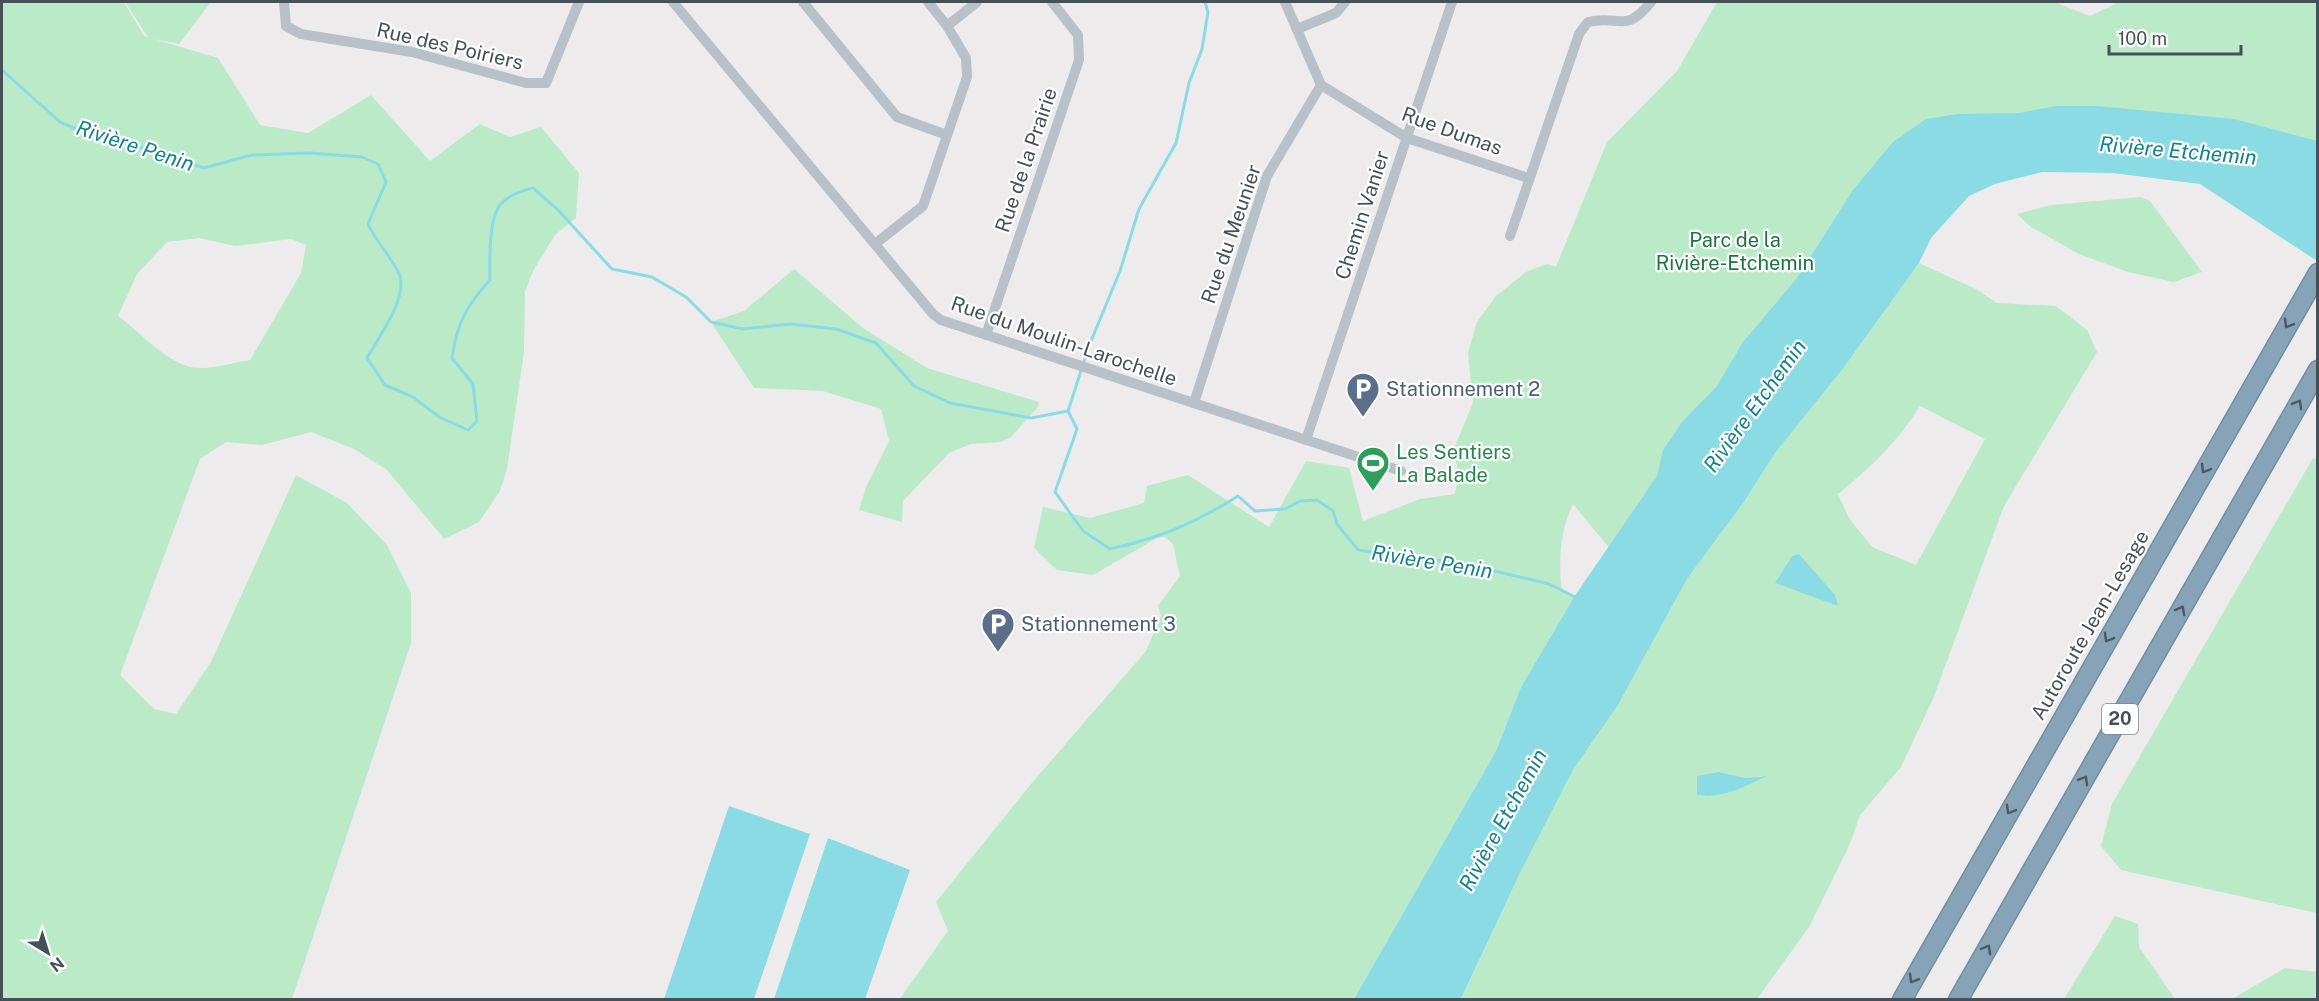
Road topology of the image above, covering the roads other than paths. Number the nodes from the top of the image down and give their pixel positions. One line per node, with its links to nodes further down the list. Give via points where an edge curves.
1 (284, 2): 2 (street, Rue des Poiriers, via 286,26 301,34 412,52 526,83 546,84)
2 (579, 2)
3 (676, 2): 19 (street, Rue du Moulin-Larochelle)
4 (803, 2): 15 (street, via 897,117)
5 (928, 2): 12 (street)
6 (977, 2): 12 (street)
7 (1052, 2): 21 (street, Rue de la Prairie, via 1078,35 1079,60)
8 (1345, 2): 13 (street, via 1336,13)
9 (1452, 2): 16 (street, Chemin Vanier)
10 (1651, 2): 17 (street, via 1639,16 1624,23 1594,20 1579,34)
11 (1289, 3): 13 (street)
12 (948, 26): 15 (street, via 966,58 967,78)
13 (1297, 29): 14 (street)
14 (1321, 85): 16 (street, Rue Dumas); 23 (street, Rue du Meunier, via 1267,176)
15 (947, 135): 19 (street, via 923,206)
16 (1407, 138): 17 (street, Rue Dumas); 24 (street, Chemin Vanier)
17 (1528, 178): 18 (street)
18 (1510, 236)
19 (875, 244): 21 (street, Rue du Moulin-Larochelle, via 933,314)
20 (2318, 273): 26 (highway, Autoroute Jean-Lesage / 20, one-way to 26)
21 (986, 335): 23 (street, Rue du Moulin-Larochelle)
22 (2318, 370): 27 (highway, 20, one-way to 22)
23 (1194, 403): 24 (street, Rue du Moulin-Larochelle)
24 (1306, 440): 25 (street, Rue du Moulin-Larochelle)
25 (1401, 471)
26 (1902, 999)
27 (1958, 999)

